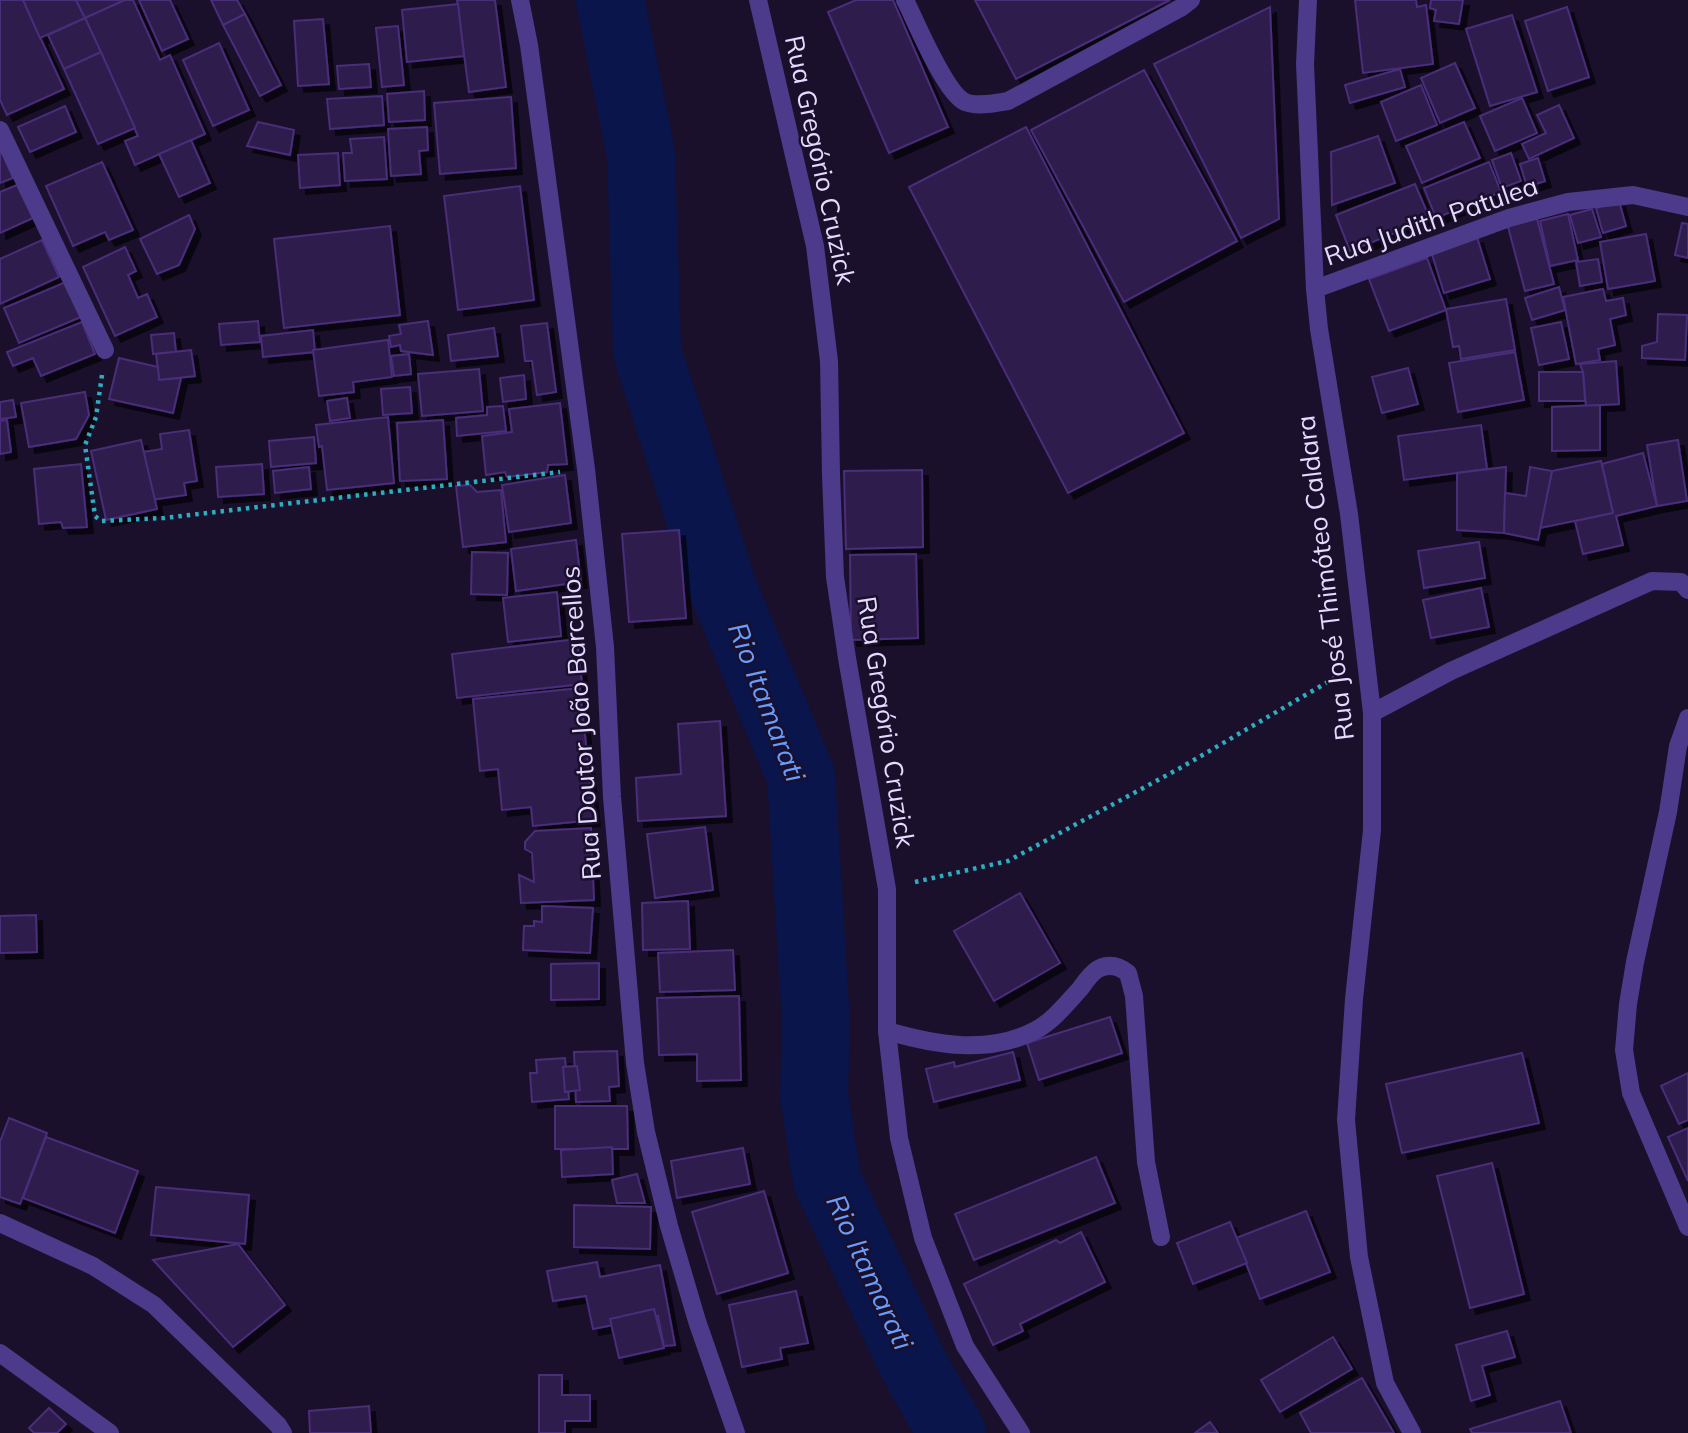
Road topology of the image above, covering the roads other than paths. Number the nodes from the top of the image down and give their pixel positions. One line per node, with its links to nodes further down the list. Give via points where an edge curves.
1 (520, 0): 20 (street, Rua Doutor João Barcellos, via 586,469 605,647 611,797 635,1063 669,1226)
2 (758, 0): 13 (street, Rua Gregório Cruzick, via 815,246 830,361 835,577 887,889)
3 (905, 0): 4 (street, via 949,89 965,102 986,104 1009,101)
4 (1191, 0)
5 (1308, 0): 8 (street, Rua José Thimóteo Caldara, via 1305,64)
6 (0, 131): 9 (street)
7 (1688, 207): 8 (street, Rua Judith Patulea, via 1633,195 1568,202 1509,218)
8 (1315, 289): 11 (street, Rua José Thimóteo Caldara, via 1349,514)
9 (105, 350)
10 (1688, 590): 11 (street, via 1681,582 1652,581 1451,671)
11 (1372, 713): 22 (street, Rua José Thimóteo Caldara, via 1372,830 1346,1120 1359,1258 1385,1383)
12 (1688, 718): 15 (street, via 1678,746 1635,962 1624,1050 1631,1093)
13 (887, 1031): 16 (street, via 960,1046 998,1043 1037,1029 1097,970 1119,966 1128,973 1134,996 1146,1162); 21 (street, Rua Gregório Cruzick, via 899,1138 923,1238 965,1346)
14 (0, 1223): 19 (street, via 93,1266 154,1305)
15 (1688, 1227)
16 (1161, 1237)
17 (0, 1353): 18 (street)
18 (110, 1433)
19 (283, 1433)
20 (736, 1433)
21 (1021, 1433)
22 (1412, 1433)

